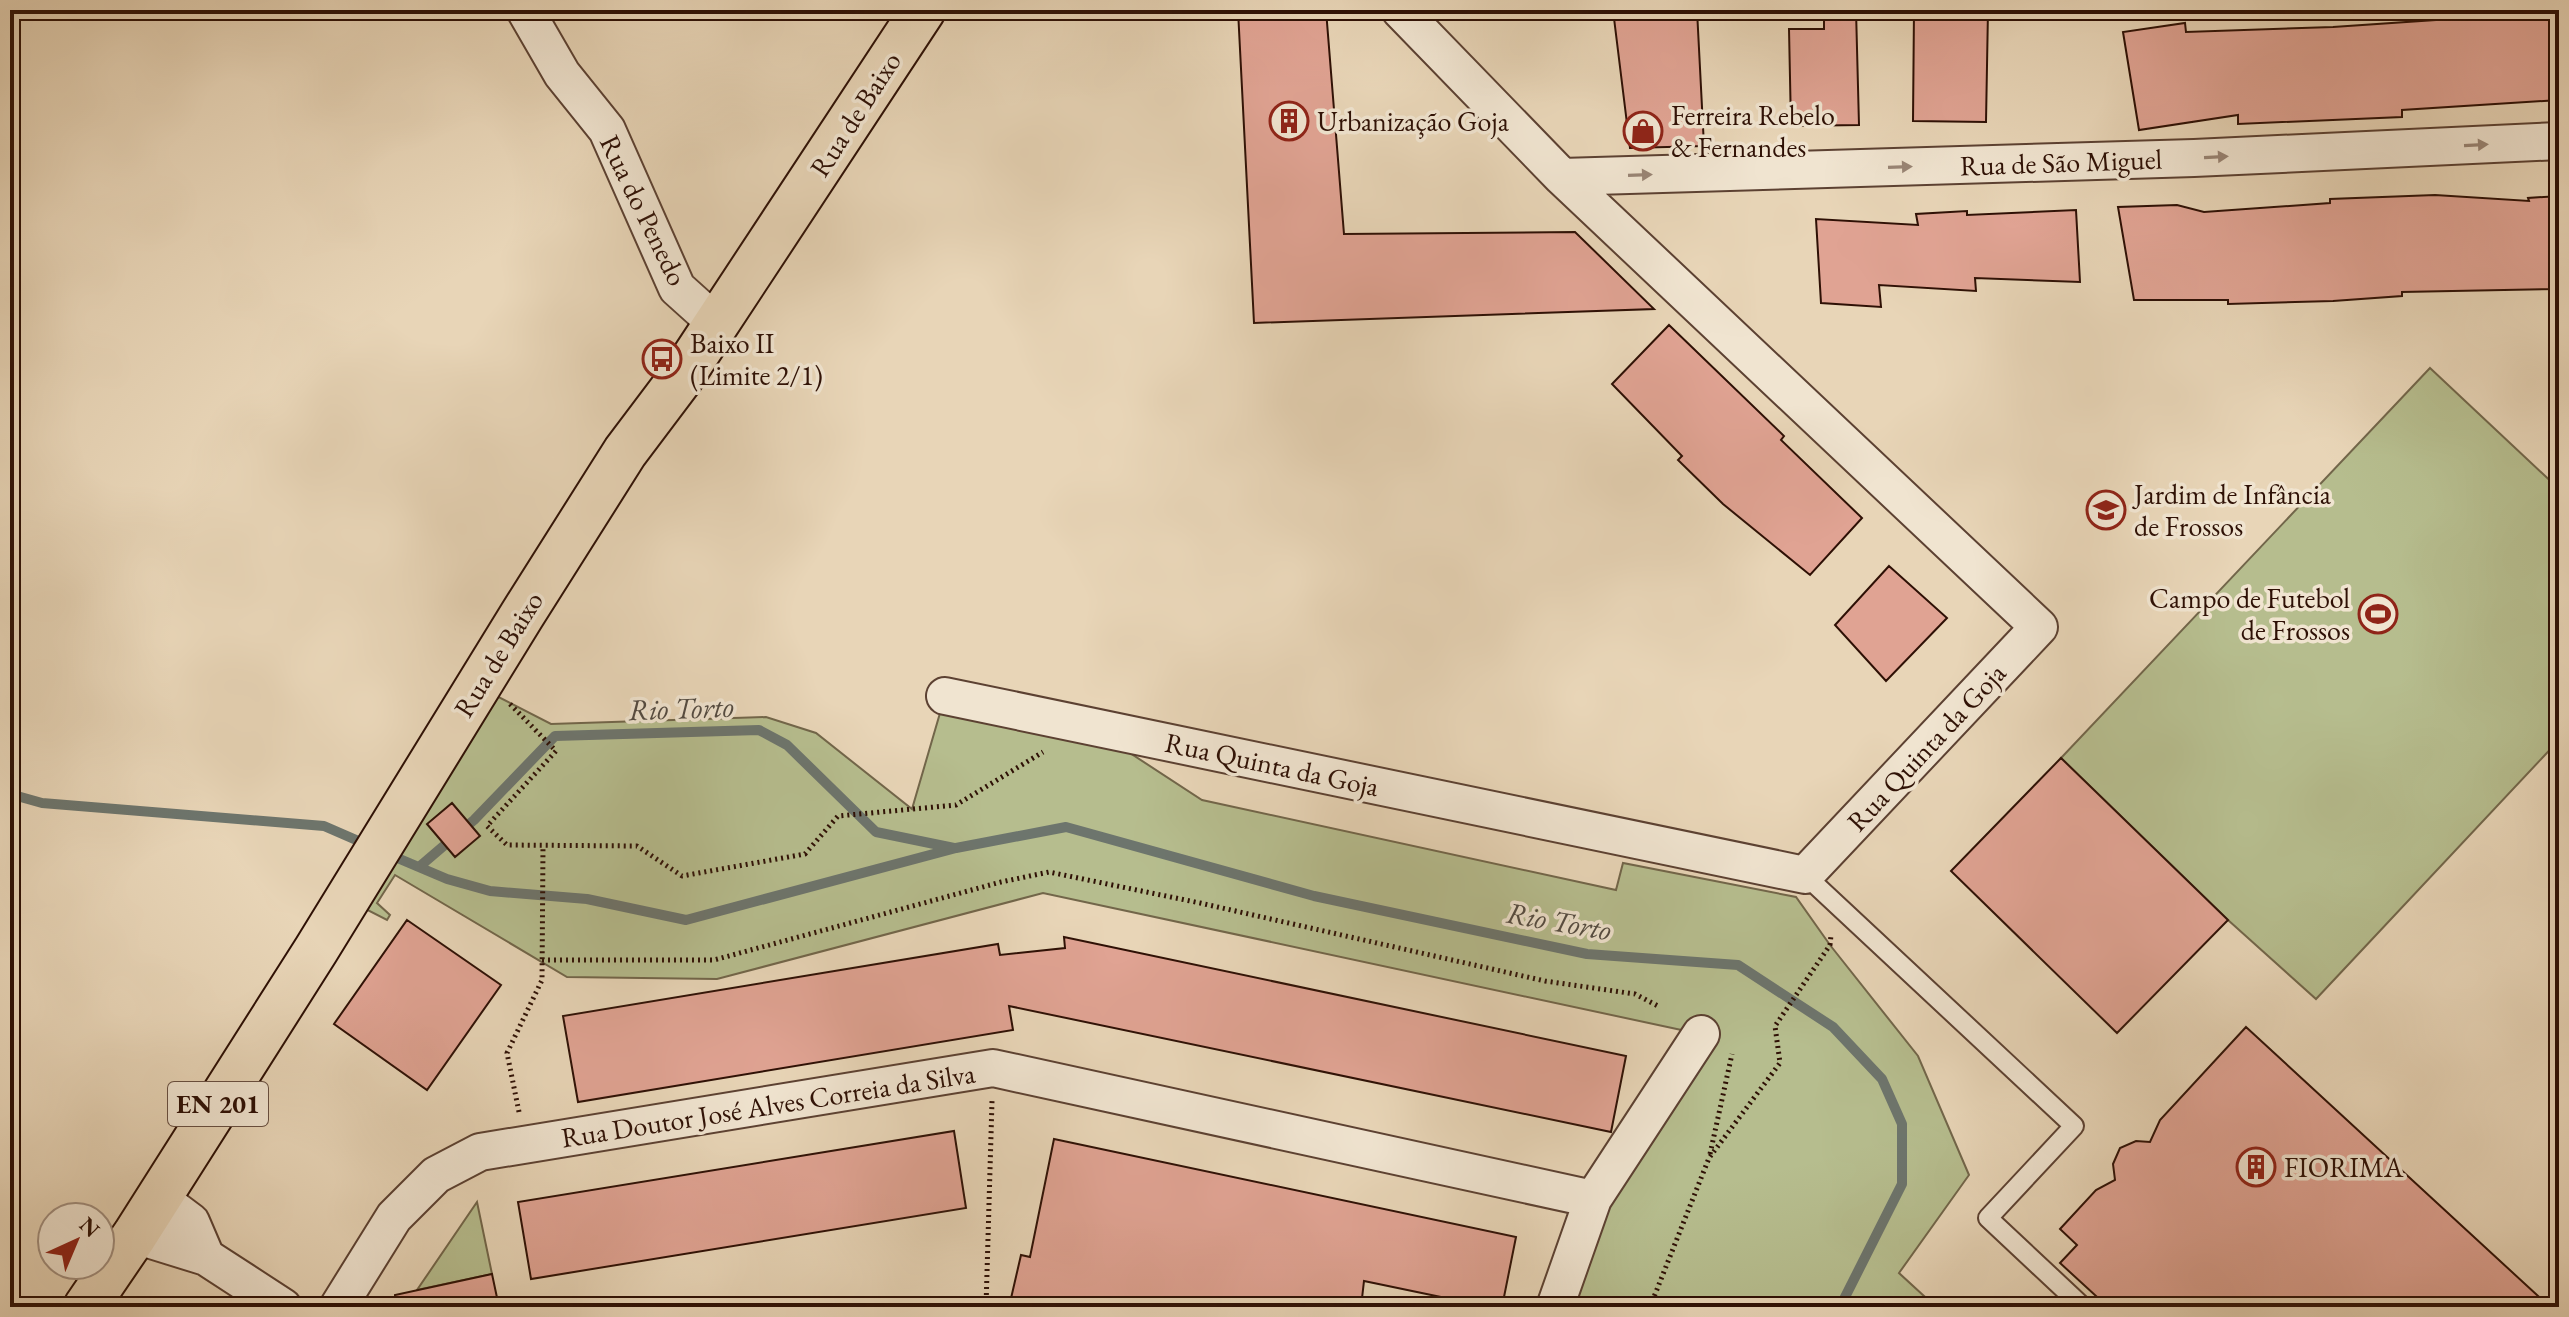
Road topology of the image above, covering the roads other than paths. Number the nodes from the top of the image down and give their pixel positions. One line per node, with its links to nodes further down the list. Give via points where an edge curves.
1 (525, 10): 6 (street, Rua do Penedo, via 562,74 607,130 677,288)
2 (923, 10): 6 (main road, Rua de Baixo / EN 201)
3 (1400, 10): 5 (street, Rua Quinta da Goja)
4 (2559, 141): 5 (street, Rua de São Miguel, one-way to 4, via 2178,159)
5 (1562, 177): 8 (street, Rua Quinta da Goja, via 2039,627)
6 (717, 324): 10 (main road, Rua de Baixo / EN 201, via 625,452)
7 (945, 696): 8 (street, Rua Quinta da Goja)
8 (1805, 875): 18 (lane, via 2074,1126 1988,1218)
9 (1701, 1034): 11 (street)
10 (159, 1198): 12 (main road, Rua de Baixo / EN 201); 13 (street, via 191,1222)
11 (1593, 1199): 16 (street, Rua Doutor José Alves Correia da Silva, via 993,1068 480,1152 436,1175 394,1217); 17 (street)
12 (135, 1235): 13 (street); 14 (main road, Rua de Baixo / EN 201)
13 (206, 1257): 15 (street)
14 (86, 1307)
15 (283, 1307)
16 (338, 1307)
17 (1555, 1307)
18 (2083, 1307)

